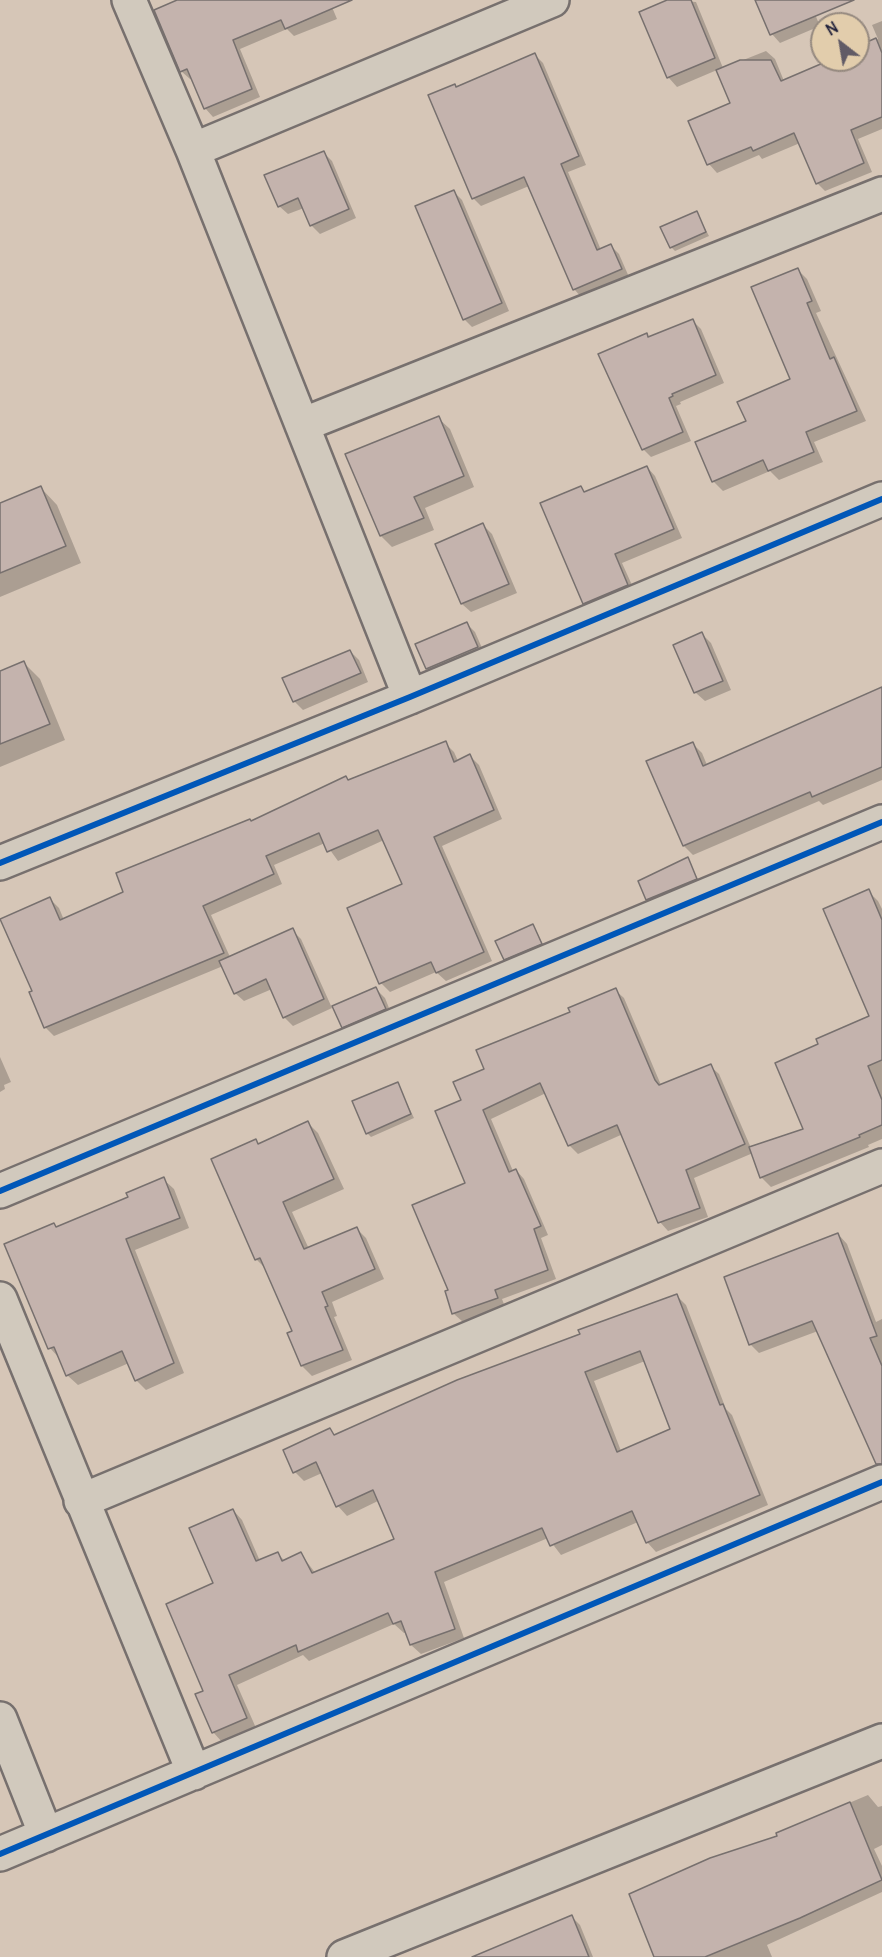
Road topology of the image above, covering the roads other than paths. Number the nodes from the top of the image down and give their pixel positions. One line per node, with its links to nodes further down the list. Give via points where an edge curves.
1 (129, 0): 3 (street)
2 (552, 0): 3 (street)
3 (193, 150): 5 (street)
4 (882, 194): 5 (street)
5 (302, 425): 7 (street)
6 (882, 499): 7 (street)
7 (410, 697): 9 (street)
8 (882, 822): 11 (street)
9 (0, 863)
10 (882, 1166): 14 (street)
11 (0, 1191)
12 (0, 1299): 14 (street)
13 (882, 1482): 17 (street)
14 (81, 1501): 17 (street)
15 (0, 1719): 18 (street)
16 (882, 1741): 20 (street)
17 (194, 1773): 18 (street)
18 (46, 1835): 19 (street)
19 (0, 1854)
20 (344, 1957)

